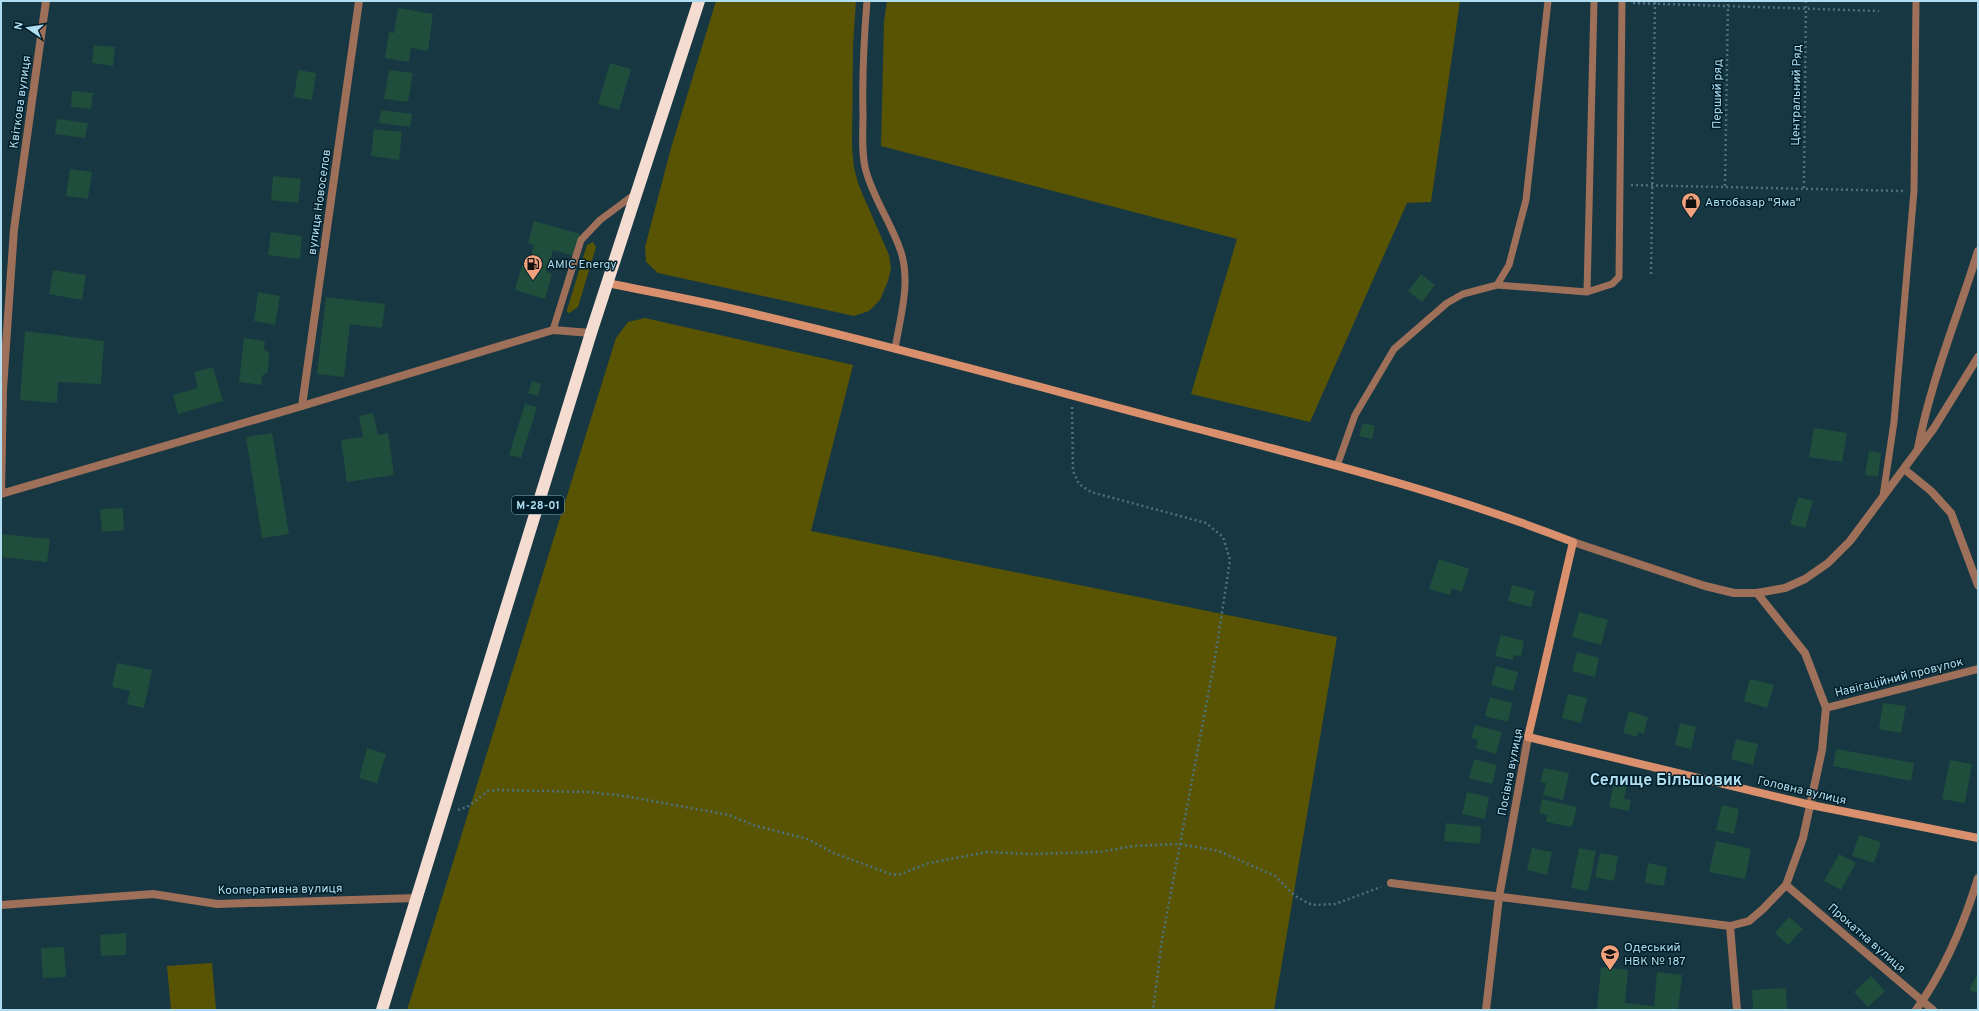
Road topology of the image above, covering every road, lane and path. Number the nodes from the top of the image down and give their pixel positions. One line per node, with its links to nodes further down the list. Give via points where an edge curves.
1 (46, 1): 35 (street, Квіткова вулиця, via 14,229 3,388)
2 (359, 1): 31 (street, вулиця Новоселов)
3 (699, 1): 20 (highway, М-28-01)
4 (867, 1): 28 (lane, via 862,86 863,146 866,170 901,253 904,267 905,284)
5 (1548, 1): 24 (lane, via 1526,200 1510,265)
6 (1594, 1): 25 (lane)
7 (1728, 1): 12 (path, Перший ряд)
8 (1806, 1): 13 (path, Центральний Ряд)
9 (1916, 1): 19 (lane)
10 (1622, 2): 11 (path); 15 (lane)
11 (1655, 2): 12 (path); 16 (path)
12 (1728, 6): 13 (path); 17 (path, Перший ряд)
13 (1806, 9): 14 (path); 18 (path, Центральний Ряд)
14 (1879, 11)
15 (1620, 184): 16 (path); 25 (lane, via 1619,277 1612,284)
16 (1652, 185): 17 (path); 22 (path)
17 (1725, 187): 18 (path)
18 (1804, 189): 19 (path)
19 (1914, 191): 36 (lane, via 1894,422)
20 (636, 193): 23 (highway, М-28-01); 26 (lane, via 600,220 581,240)
21 (1978, 251): 32 (street, via 1933,386)
22 (1651, 274)
23 (607, 283): 27 (highway, М-28-01); 28 (street, via 753,313)
24 (1497, 285): 25 (lane); 33 (lane, via 1463,294 1447,303 1394,349 1355,415)
25 (1587, 292)
26 (553, 330): 27 (street); 31 (street)
27 (591, 334): 44 (highway, М-28-01)
28 (895, 349): 30 (street)
29 (1978, 357): 32 (street)
30 (1071, 395): 33 (street); 46 (path, via 1074,471 1079,484 1091,492 1206,524 1223,537 1230,560 1215,658)
31 (302, 406): 35 (street)
32 (1918, 451): 34 (street)
33 (1337, 466): 37 (street, via 1519,520)
34 (1904, 469): 36 (street); 38 (street, via 1931,491 1951,514)
35 (1, 494)
36 (1884, 496): 39 (street, via 1850,541 1828,563 1805,579 1785,588)
37 (1573, 542): 39 (street, via 1705,586 1734,593); 42 (street, Посівна вулиця)
38 (1978, 585)
39 (1757, 593): 41 (street, via 1804,654)
40 (1978, 669): 41 (street, Навігаційний провулок)
41 (1826, 708): 43 (street, via 1822,750)
42 (1528, 737): 43 (street, Головна вулиця); 50 (street, Посівна вулиця)
43 (1810, 805): 45 (street, Головна вулиця); 49 (street, via 1803,838)
44 (444, 811): 46 (path, via 461,810 488,790 589,792 625,796 729,815 753,825 807,839 834,853 898,875 928,863 987,852 1099,852 1134,846); 51 (highway, М-28-01)
45 (1978, 838)
46 (1179, 844): 48 (path, via 1219,851 1275,876 1295,896 1312,905 1335,904); 56 (path)
47 (1978, 878): 54 (street, via 1944,965)
48 (1391, 883): 50 (street)
49 (1786, 885): 53 (street, via 1749,921); 54 (street, Прокатна вулиця)
50 (1499, 897): 53 (street); 57 (street, Посівна вулиця)
51 (416, 898): 52 (street, Кооперативна вулиця, via 217,904 153,894); 55 (highway, М-28-01)
52 (1, 905)
53 (1730, 926): 58 (street)
54 (1922, 1001): 59 (street); 60 (street, Прокатна вулиця)
55 (382, 1010)
56 (1153, 1010)
57 (1486, 1010)
58 (1737, 1010)
59 (1916, 1010)
60 (1933, 1010)

